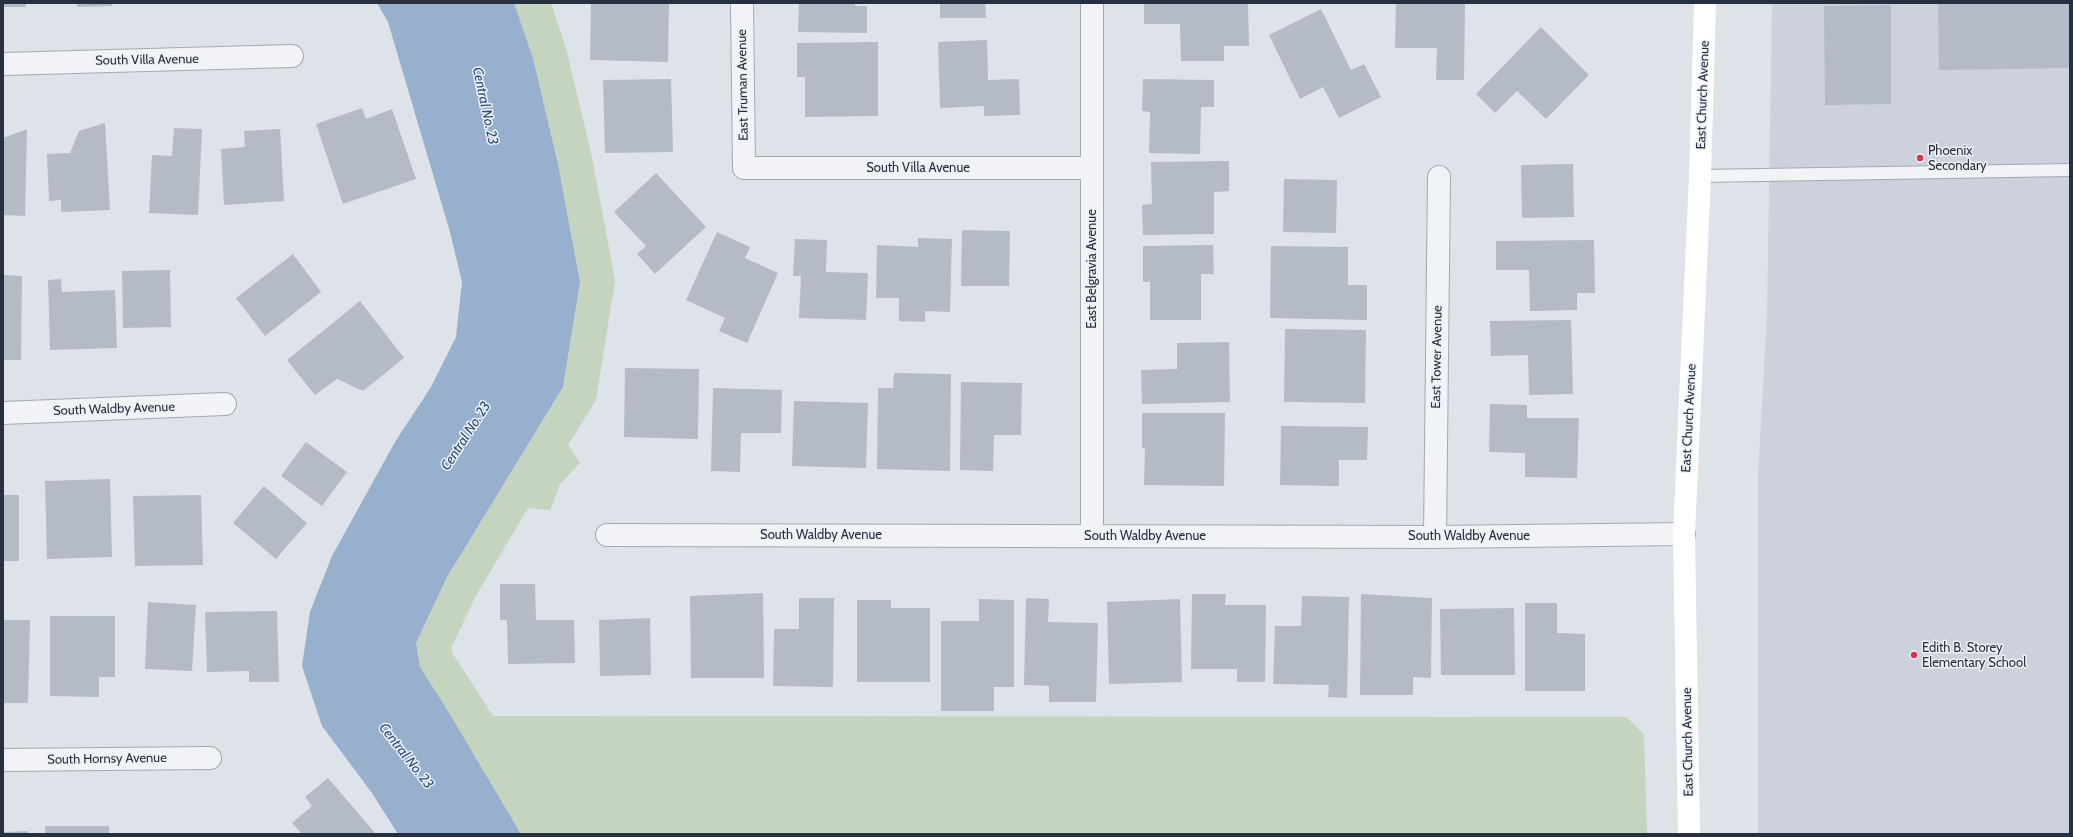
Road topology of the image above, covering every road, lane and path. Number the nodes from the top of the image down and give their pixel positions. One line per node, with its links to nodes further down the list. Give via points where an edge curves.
1 (742, 3): 6 (street, East Truman Avenue)
2 (1092, 3): 7 (street, East Belgravia Avenue)
3 (1705, 3): 9 (street, East Church Avenue)
4 (292, 56): 5 (street, South Villa Avenue)
5 (3, 64)
6 (744, 168): 7 (street, South Villa Avenue)
7 (1092, 168): 15 (street, East Belgravia Avenue)
8 (2070, 170): 9 (lane)
9 (1700, 176): 13 (street, East Church Avenue)
10 (1439, 177): 16 (street, East Tower Avenue)
11 (225, 404): 12 (street, South Waldby Avenue)
12 (3, 413)
13 (1684, 534): 16 (street, South Waldby Avenue); 19 (street, East Church Avenue)
14 (607, 535): 15 (street, South Waldby Avenue)
15 (1092, 536): 16 (street, South Waldby Avenue)
16 (1435, 536)
17 (210, 758): 18 (street, South Hornsy Avenue)
18 (3, 760)
19 (1689, 834)

